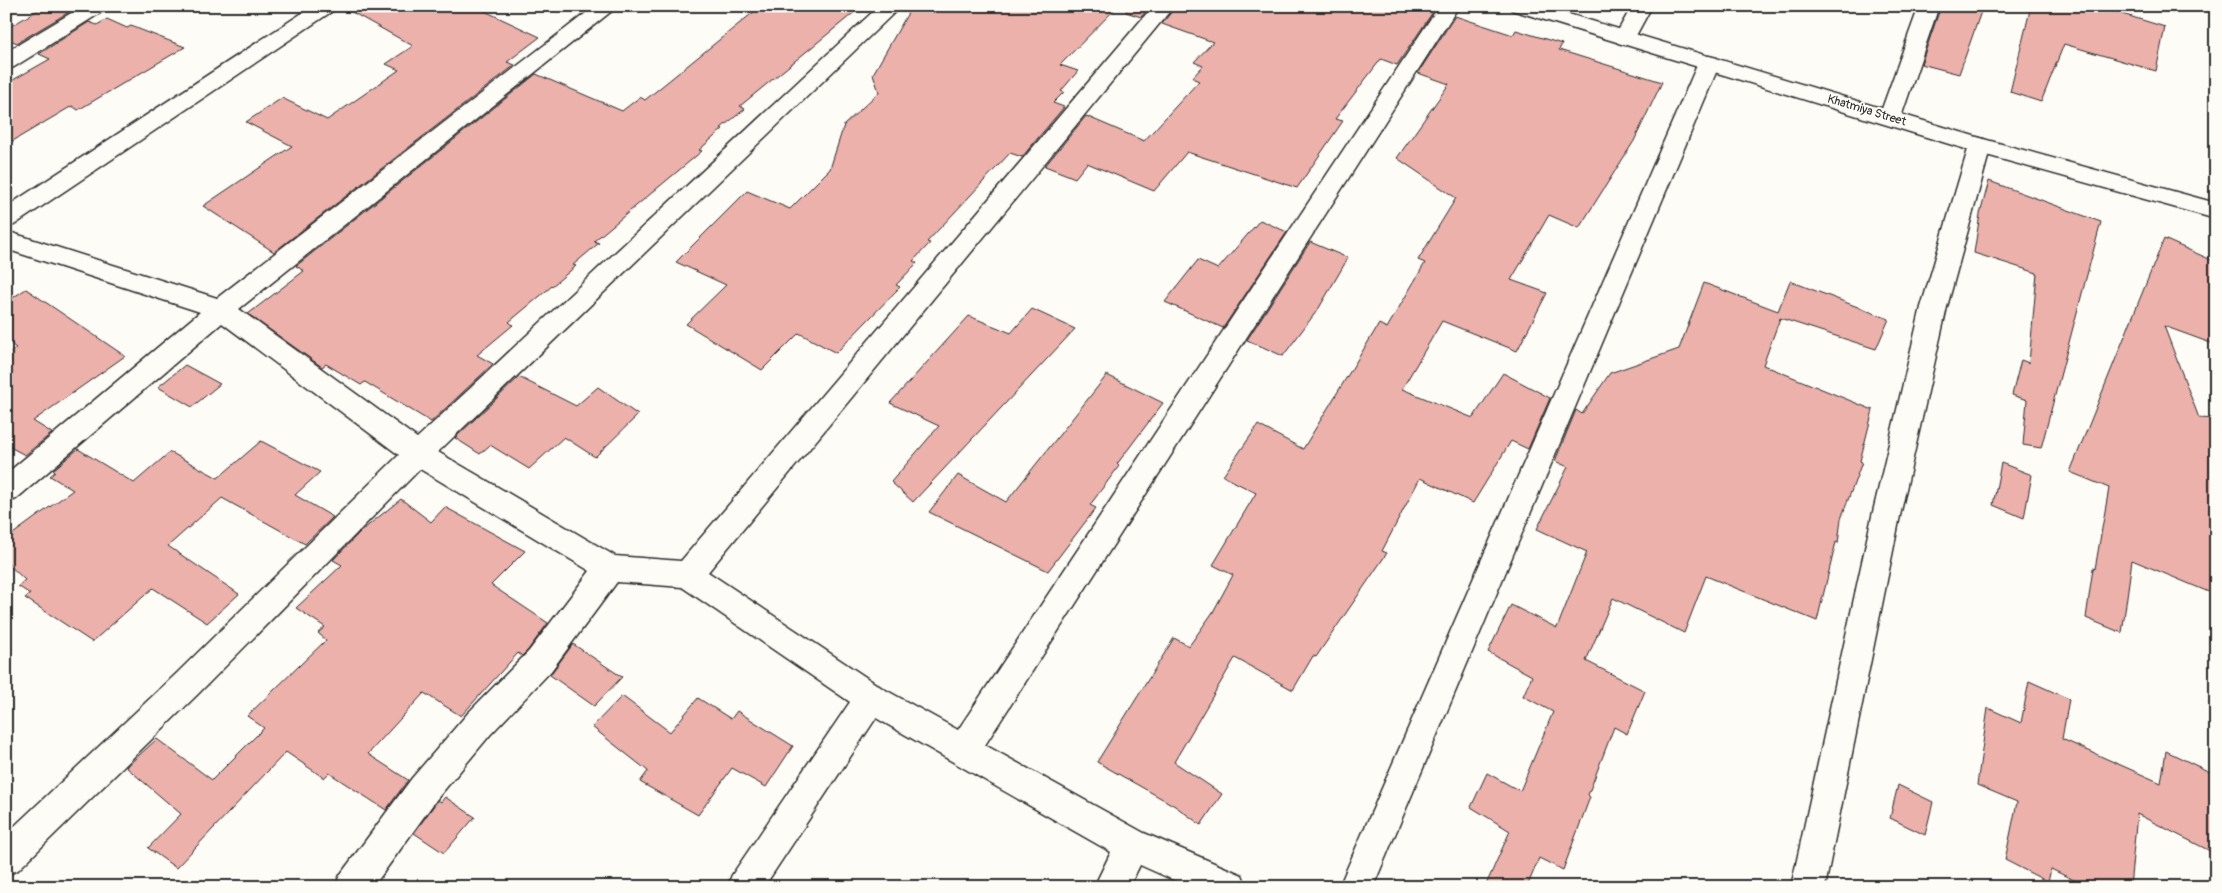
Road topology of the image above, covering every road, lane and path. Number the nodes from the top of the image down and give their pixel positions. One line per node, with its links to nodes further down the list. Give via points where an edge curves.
1 (98, 6): 11 (street)
2 (327, 6): 16 (street)
3 (608, 6): 18 (street)
4 (891, 6): 19 (street)
5 (1164, 6): 22 (street)
6 (1450, 6): 24 (street)
7 (1519, 6): 10 (street, Khatmiya Street)
8 (1642, 6): 10 (street)
9 (1929, 6): 13 (street)
10 (1626, 38): 12 (street, Khatmiya Street)
11 (6, 62)
12 (1709, 63): 13 (street, Khatmiya Street); 31 (street)
13 (1890, 117): 14 (street, Khatmiya Street)
14 (1980, 146): 15 (street, Khatmiya Street); 32 (street, via 1934,307 1886,516)
15 (2216, 211)
16 (6, 219)
17 (6, 240): 18 (street)
18 (221, 309): 19 (street); 20 (street)
19 (418, 454): 21 (street); 26 (street, via 186,685)
20 (6, 491)
21 (610, 568): 22 (street); 27 (street, via 540,661 479,724 424,789)
22 (688, 575): 23 (street)
23 (871, 698): 24 (street); 28 (street)
24 (964, 749): 25 (street)
25 (1132, 845): 29 (street); 30 (street)
26 (6, 858)
27 (352, 887)
28 (744, 887)
29 (1111, 887)
30 (1230, 887)
31 (1356, 887)
32 (1808, 887)

